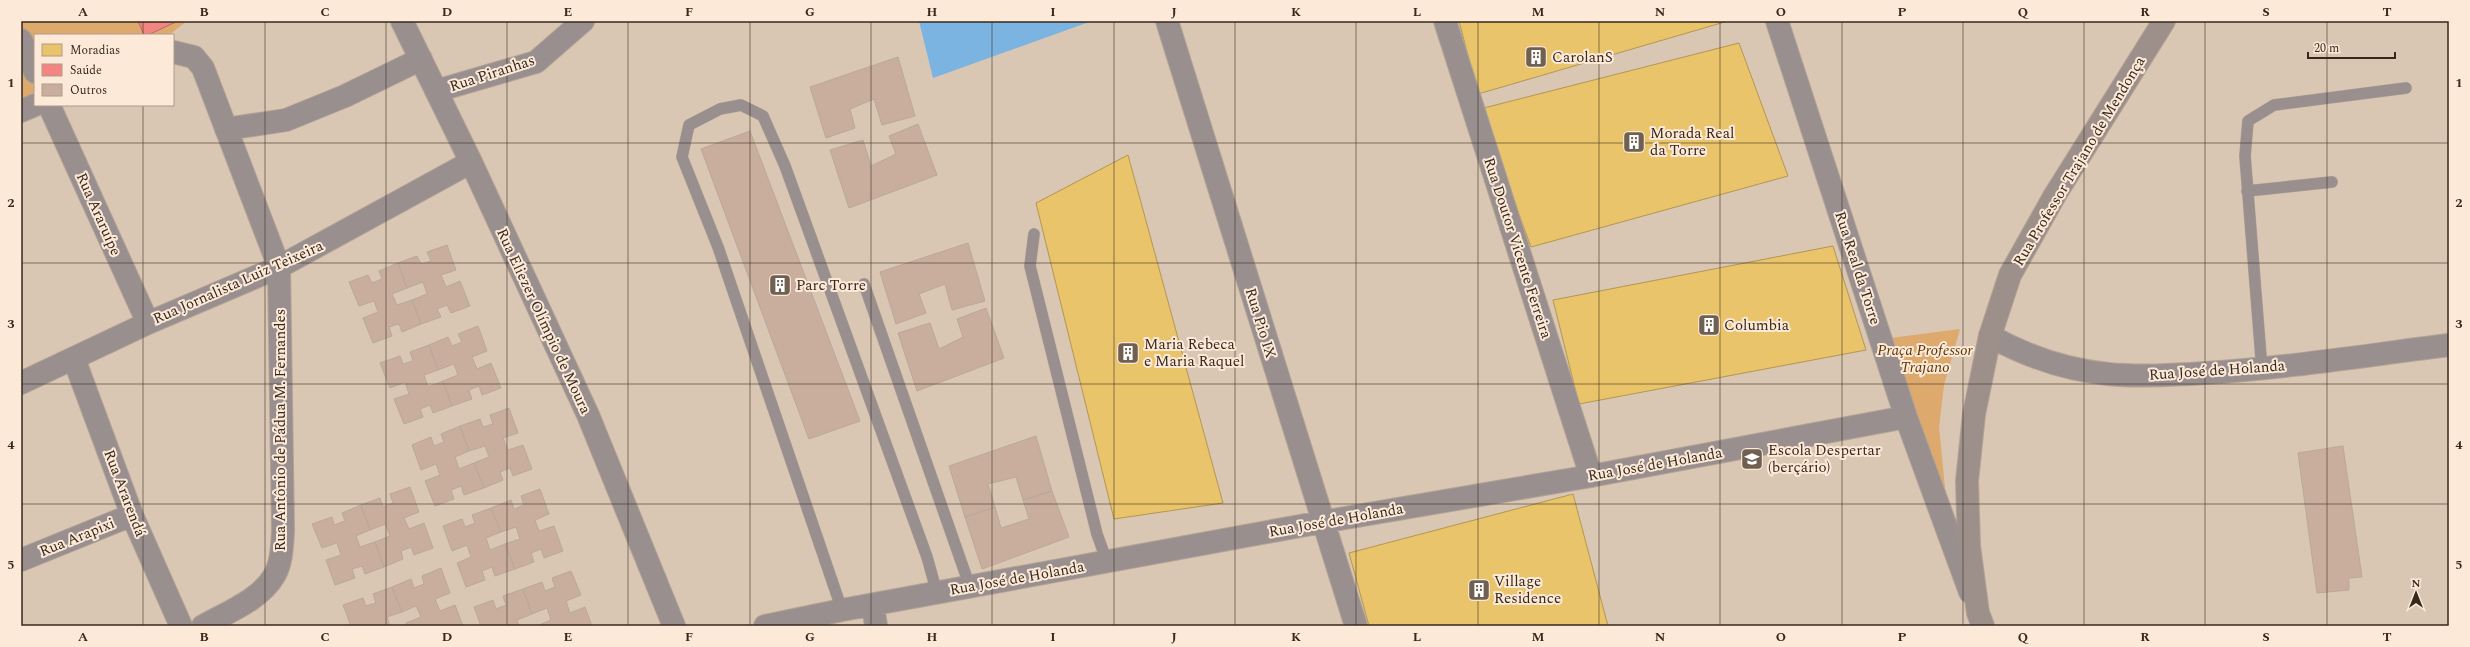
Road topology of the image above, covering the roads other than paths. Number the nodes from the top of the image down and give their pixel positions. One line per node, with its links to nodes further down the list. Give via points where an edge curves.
1 (402, 21): 9 (street, Rua Eliezer Olímpio de Moura)
2 (583, 21): 12 (street, Rua Piranhas, via 536,62)
3 (1167, 21): 32 (street, Rua Pio IX)
4 (1445, 21): 30 (street, Rua Doutor Vicente Ferreira)
5 (1777, 21): 29 (street, Rua Real da Torre)
6 (2164, 21): 24 (main road, Rua Professor Trajano de Mendonça, via 2055,195 2010,274)
7 (21, 40): 10 (street)
8 (174, 52): 16 (street, via 194,58 203,68)
9 (421, 59): 12 (street, Rua Eliezer Olímpio de Moura); 16 (street, via 344,96 286,120)
10 (34, 70)
11 (2406, 88): 19 (lane, via 2274,106 2248,121 2245,156)
12 (436, 91): 17 (street, Rua Eliezer Olímpio de Moura)
13 (34, 105): 15 (street)
14 (50, 106): 23 (street, Rua Araruípe)
15 (21, 111)
16 (226, 129): 21 (street)
17 (471, 162): 21 (street, Rua Jornalista Luiz Teixeira); 42 (street, Rua Eliezer Olímpio de Moura, via 588,415)
18 (2332, 182): 19 (lane)
19 (2247, 191): 27 (lane)
20 (1034, 234): 34 (lane, via 1030,266)
21 (279, 267): 23 (street, Rua Jornalista Luiz Teixeira); 41 (street, Rua Antônio de Pádua M. Fernandes, via 283,530 280,560 274,576 256,595)
22 (864, 284): 35 (lane)
23 (148, 323): 26 (street, Rua Jornalista Luiz Teixeira)
24 (1990, 336): 27 (street, Rua José de Holanda, via 2025,354 2061,365 2107,374 2161,375); 39 (main road, Rua Professor Trajano de Mendonça, via 1974,414 1967,481 1969,546)
25 (2449, 345): 27 (street, Rua José de Holanda)
26 (74, 359): 28 (street, Rua Jornalista Luiz Teixeira); 31 (street, Rua Ararendá)
27 (2262, 370)
28 (21, 383)
29 (1906, 417): 30 (street, Rua José de Holanda); 39 (street, Rua Real da Torre)
30 (1591, 476): 32 (street, Rua José de Holanda)
31 (132, 515): 33 (street, Rua Arapixi); 40 (street, Rua Ararendá)
32 (1322, 522): 34 (street, Rua José de Holanda); 44 (street, Rua Pio IX)
33 (21, 560)
34 (1107, 562): 35 (street, Rua José de Holanda)
35 (970, 587): 36 (street, Rua José de Holanda)
36 (937, 593): 37 (lane, via 927,557 785,166 763,116 741,106 720,109 689,125 682,157 718,247); 38 (street, Rua José de Holanda)
37 (842, 610): 38 (street, Rua José de Holanda); 43 (street, Rua José de Holanda)
38 (875, 616)
39 (1981, 620)
40 (180, 626)
41 (203, 626)
42 (674, 626)
43 (766, 626)
44 (1356, 626)

